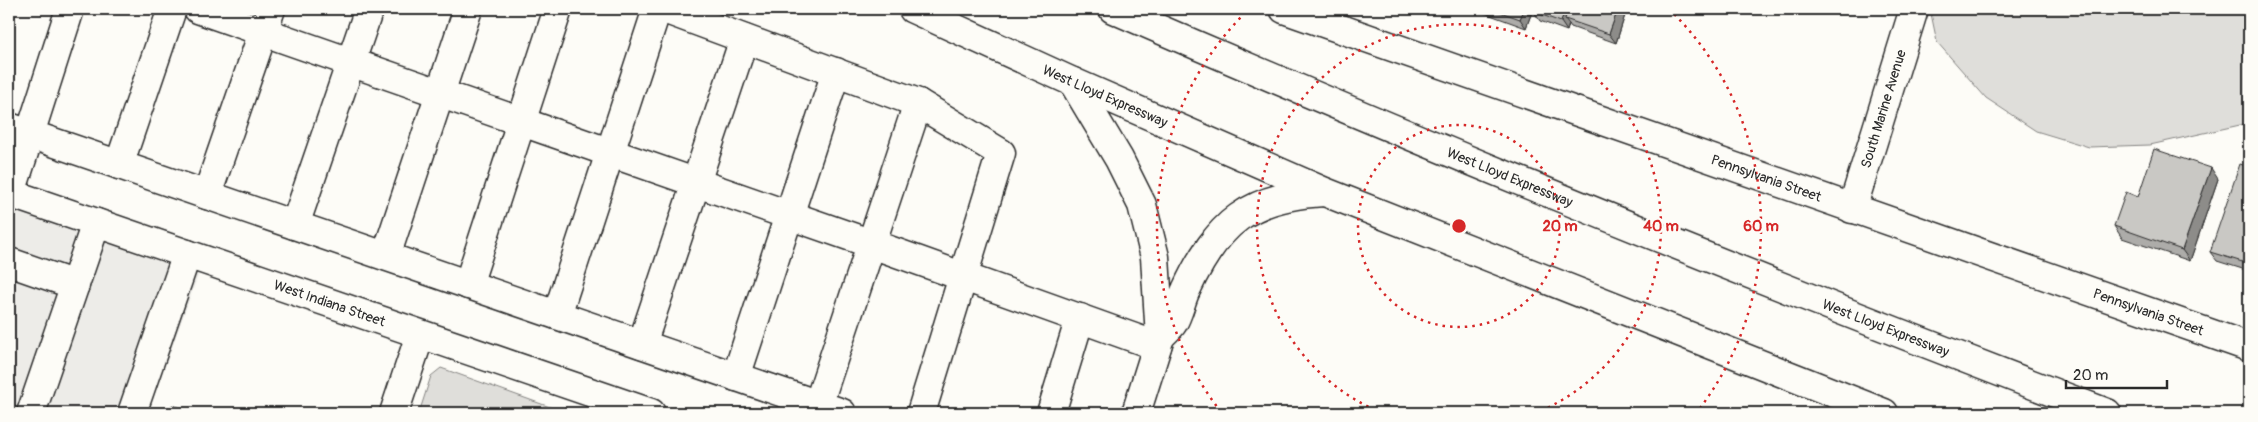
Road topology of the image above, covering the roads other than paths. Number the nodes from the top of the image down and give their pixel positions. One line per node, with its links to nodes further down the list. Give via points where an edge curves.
1 (70, 9): 21 (main road)
2 (172, 9): 23 (main road)
3 (198, 9): 13 (main road)
4 (369, 9): 15 (main road)
5 (468, 9): 18 (main road)
6 (558, 9): 20 (main road)
7 (657, 9): 22 (main road)
8 (664, 9): 14 (main road)
9 (913, 9): 17 (main road, West Lloyd Expressway)
10 (1113, 9): 55 (main road, West Lloyd Expressway, via 1342,109 1666,241)
11 (1284, 9): 28 (main road, Pennsylvania Street)
12 (1914, 9): 28 (main road, South Marine Avenue)
13 (268, 20): 15 (main road); 27 (main road)
14 (744, 39): 16 (main road); 24 (main road)
15 (350, 62): 18 (main road); 31 (main road)
16 (836, 72): 19 (main road); 29 (main road)
17 (1073, 82): 25 (main road, West Lloyd Expressway); 42 (main road, via 1142,205 1155,257)
18 (440, 94): 20 (main road); 34 (main road)
19 (918, 103): 32 (main road); 36 (main road, via 1001,153)
20 (521, 123): 22 (main road); 38 (main road)
21 (20, 131): 23 (main road); 26 (main road)
22 (610, 154): 24 (main road); 39 (main road)
23 (120, 165): 27 (main road)
24 (695, 183): 29 (main road); 43 (main road)
25 (1324, 192): 42 (main road, via 1295,194 1263,203 1231,222 1210,244 1186,290 1174,322); 54 (main road, West Lloyd Expressway)
26 (10, 193): 30 (main road, West Indiana Street)
27 (207, 195): 31 (main road)
28 (1852, 209): 44 (main road, Pennsylvania Street)
29 (789, 216): 32 (main road); 45 (main road)
30 (96, 223): 33 (main road, West Indiana Street); 37 (main road)
31 (296, 225): 34 (main road)
32 (872, 244): 36 (main road); 46 (main road)
33 (187, 254): 41 (main road, West Indiana Street); 48 (main road)
34 (386, 256): 38 (main road)
35 (9, 262): 37 (main road)
36 (964, 277): 40 (main road); 51 (main road)
37 (75, 285): 47 (main road)
38 (468, 285): 39 (main road)
39 (557, 315): 43 (main road)
40 (1080, 318): 42 (main road); 52 (main road)
41 (420, 335): 49 (main road); 50 (main road, West Indiana Street)
42 (1159, 341): 53 (main road)
43 (642, 344): 45 (main road)
44 (2249, 347)
45 (736, 377): 46 (main road)
46 (830, 409)
47 (31, 413)
48 (132, 413)
49 (394, 413)
50 (651, 413)
51 (921, 413)
52 (1051, 413)
53 (1136, 413)
54 (1884, 413)
55 (2107, 413)

